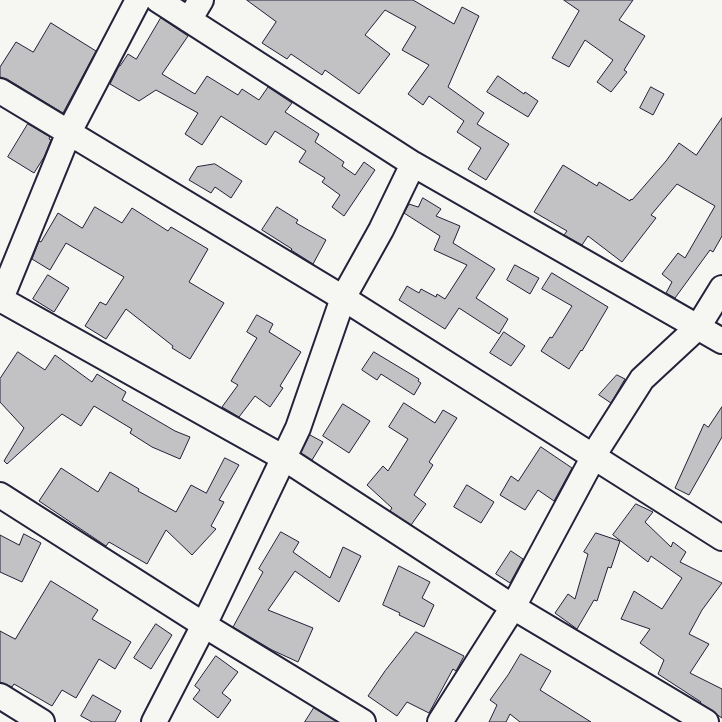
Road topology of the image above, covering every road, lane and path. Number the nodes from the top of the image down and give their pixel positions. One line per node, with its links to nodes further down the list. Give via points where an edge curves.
1 (138, 0): 5 (street)
2 (158, 0): 3 (street)
3 (195, 10): 6 (street)
4 (0, 91): 5 (street)
5 (70, 132): 8 (street); 9 (street)
6 (413, 164): 8 (street); 10 (street)
7 (722, 288): 10 (street)
8 (343, 298): 12 (street); 13 (street, via 298,428)
9 (0, 300): 13 (street)
10 (698, 327): 11 (street); 12 (street, via 642,379)
11 (722, 341)
12 (594, 457): 15 (street); 16 (street)
13 (284, 458): 16 (street); 17 (street)
14 (0, 495): 17 (street)
15 (722, 538)
16 (513, 607): 22 (street); 23 (street)
17 (204, 625): 20 (street); 21 (street)
18 (0, 696): 19 (street)
19 (42, 722)
20 (154, 722)
21 (363, 722)
22 (440, 722)
23 (706, 722)

